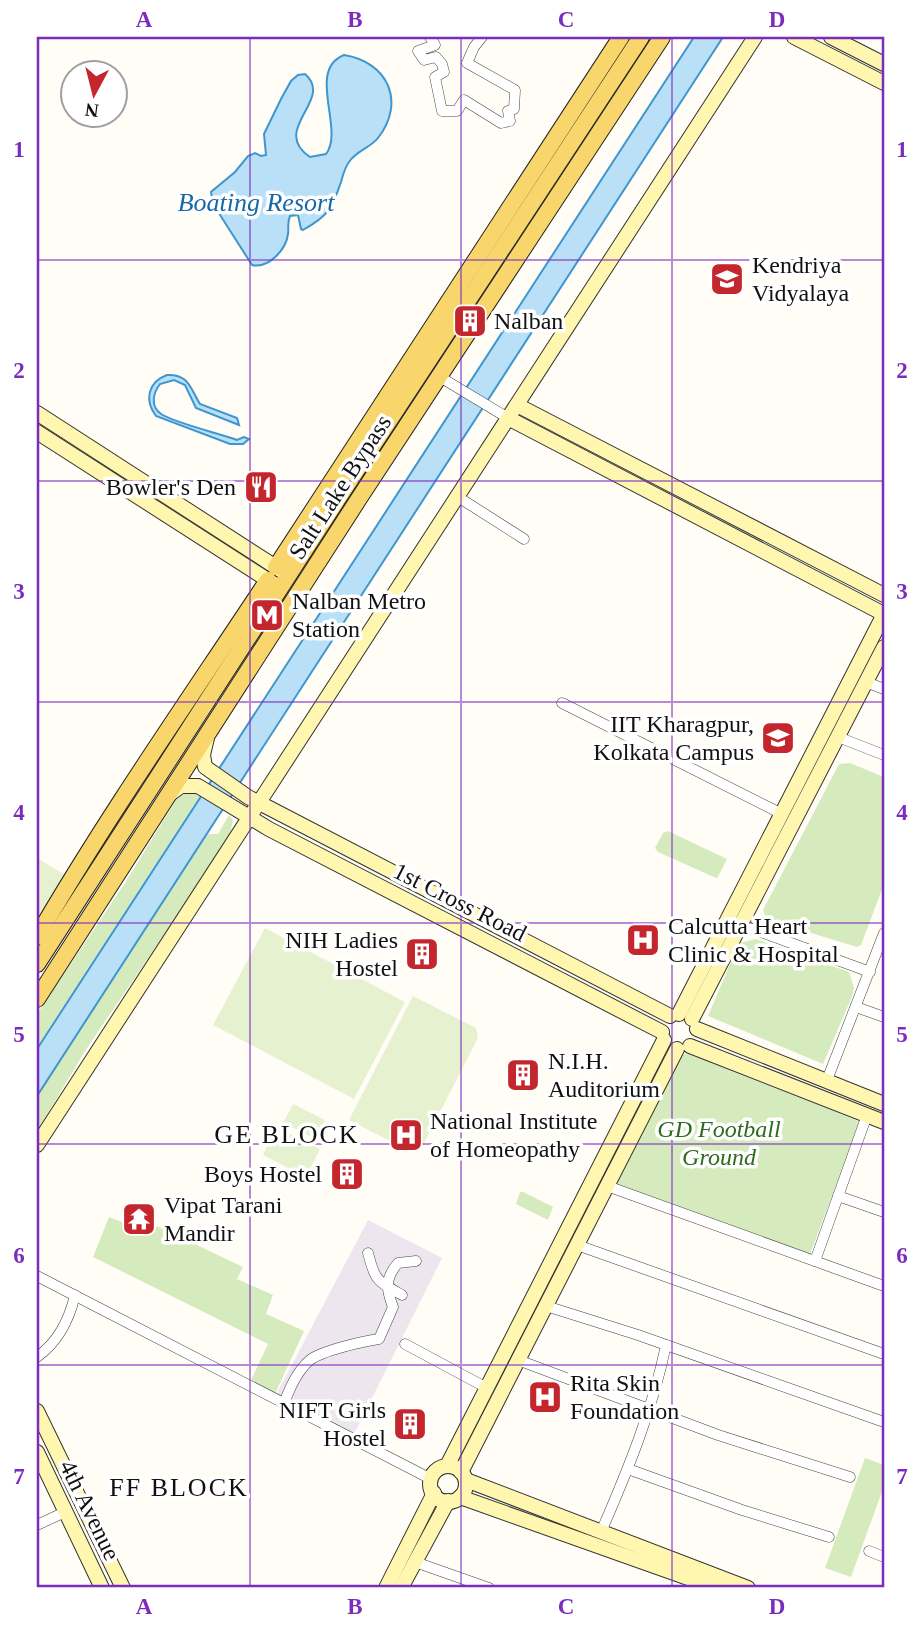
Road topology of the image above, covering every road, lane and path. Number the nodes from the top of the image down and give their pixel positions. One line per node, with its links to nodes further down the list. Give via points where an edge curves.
1 (430, 37): 2 (street, via 435,45 418,51 424,60 436,57 442,64 444,72 435,77 442,111 457,111 464,100 501,123 510,121 508,111 514,109 515,90 467,63)
2 (482, 37)
3 (621, 37): 11 (main road, Salt Lake Bypass)
4 (641, 37): 11 (main road, Salt Lake Bypass)
5 (662, 37): 12 (main road, Salt Lake Bypass)
6 (755, 37): 13 (street)
7 (794, 37): 10 (street)
8 (831, 37): 9 (street)
9 (882, 63): 10 (street)
10 (878, 80)
11 (419, 363): 12 (main road); 19 (main road, Salt Lake Bypass)
12 (440, 377): 15 (street); 28 (main road, Salt Lake Bypass)
13 (517, 405): 15 (street); 20 (street)
14 (37, 413): 19 (street)
15 (508, 418): 17 (street); 21 (street)
16 (37, 432): 19 (street)
17 (458, 497): 18 (street); 32 (street)
18 (524, 539)
19 (278, 578): 24 (main road, Salt Lake Bypass); 27 (main road, Salt Lake Bypass)
20 (884, 596): 21 (street, via 878,604)
21 (881, 618): 34 (street)
22 (884, 647): 23 (street)
23 (866, 682): 25 (street); 29 (street)
24 (201, 683): 27 (main road); 38 (main road, Salt Lake Bypass)
25 (884, 689)
26 (562, 703): 34 (street)
27 (203, 708): 37 (main road, Salt Lake Bypass)
28 (207, 736): 31 (main road, Salt Lake Bypass); 32 (street, 1st Cross Road, via 205,767)
29 (838, 737): 30 (street); 34 (street)
30 (884, 755)
31 (169, 795): 33 (street, 1st Cross Road, via 181,786 198,786); 47 (main road, Salt Lake Bypass)
32 (253, 800): 33 (street); 35 (street, 1st Cross Road)
33 (244, 815): 36 (street, 1st Cross Road); 57 (street)
34 (782, 825): 39 (street); 50 (street)
35 (363, 858): 36 (street); 43 (street, 1st Cross Road)
36 (354, 873): 46 (street, 1st Cross Road)
37 (76, 904): 38 (main road); 44 (main road, Salt Lake Bypass)
38 (47, 919): 41 (main road, Salt Lake Bypass)
39 (741, 925): 45 (street); 50 (street)
40 (884, 933): 42 (street)
41 (37, 937)
42 (880, 954): 45 (street)
43 (568, 963): 46 (street); 50 (street, 1st Cross Road)
44 (37, 964)
45 (870, 972): 48 (street)
46 (560, 979): 51 (street, 1st Cross Road)
47 (37, 999)
48 (856, 1007): 49 (street); 53 (street)
49 (884, 1017)
50 (684, 1020): 51 (street, via 666,1020); 52 (street, via 696,1039); 53 (street, 1st Cross Road)
51 (663, 1036): 52 (street, via 669,1046); 71 (street)
52 (683, 1047): 55 (street); 58 (street)
53 (827, 1080): 54 (street, 1st Cross Road)
54 (884, 1104)
55 (867, 1115): 56 (street); 59 (street)
56 (884, 1122)
57 (37, 1145)
58 (607, 1186): 61 (street); 64 (street)
59 (838, 1196): 60 (street); 64 (street)
60 (884, 1212)
61 (577, 1245): 70 (street); 75 (street)
62 (368, 1253): 67 (street, via 380,1284)
63 (416, 1261): 67 (street, via 398,1263 390,1272)
64 (815, 1261): 66 (street)
65 (37, 1276): 68 (street)
66 (884, 1286)
67 (388, 1287): 69 (street); 79 (street, via 393,1307 379,1339 312,1358 295,1378)
68 (75, 1295): 76 (street, via 63,1329); 79 (street)
69 (402, 1295)
70 (545, 1306): 73 (street); 74 (street)
71 (512, 1338): 73 (street); 78 (street)
72 (405, 1345): 78 (street)
73 (526, 1345): 77 (street)
74 (666, 1345): 80 (street); 82 (street)
75 (884, 1354)
76 (37, 1357)
77 (518, 1360): 80 (street); 87 (street)
78 (487, 1388): 85 (street)
79 (284, 1403): 89 (street)
80 (648, 1409): 86 (street); 88 (street)
81 (37, 1411): 83 (street, 4th Avenue)
82 (884, 1422)
83 (52, 1446): 84 (street); 102 (street, 4th Avenue)
84 (37, 1452): 91 (street, 4th Avenue)
85 (447, 1466): 87 (street, via 457,1468); 89 (street, via 439,1468)
86 (628, 1469): 95 (street); 96 (street)
87 (463, 1476): 90 (street, via 465,1491); 92 (street)
88 (850, 1477)
89 (432, 1486): 90 (street, via 438,1498); 103 (street)
90 (454, 1499): 94 (street); 100 (street)
91 (65, 1512): 93 (street); 101 (street, 4th Avenue)
92 (548, 1512): 94 (street); 95 (street)
93 (37, 1525)
94 (543, 1527): 99 (street)
95 (601, 1532): 99 (street)
96 (829, 1537)
97 (869, 1551): 98 (street)
98 (884, 1556)
99 (649, 1558): 106 (street); 107 (street)
100 (415, 1562): 104 (street); 105 (street)
101 (102, 1588)
102 (123, 1588)
103 (386, 1588)
104 (401, 1588)
105 (489, 1588)
106 (716, 1588)
107 (748, 1588)

